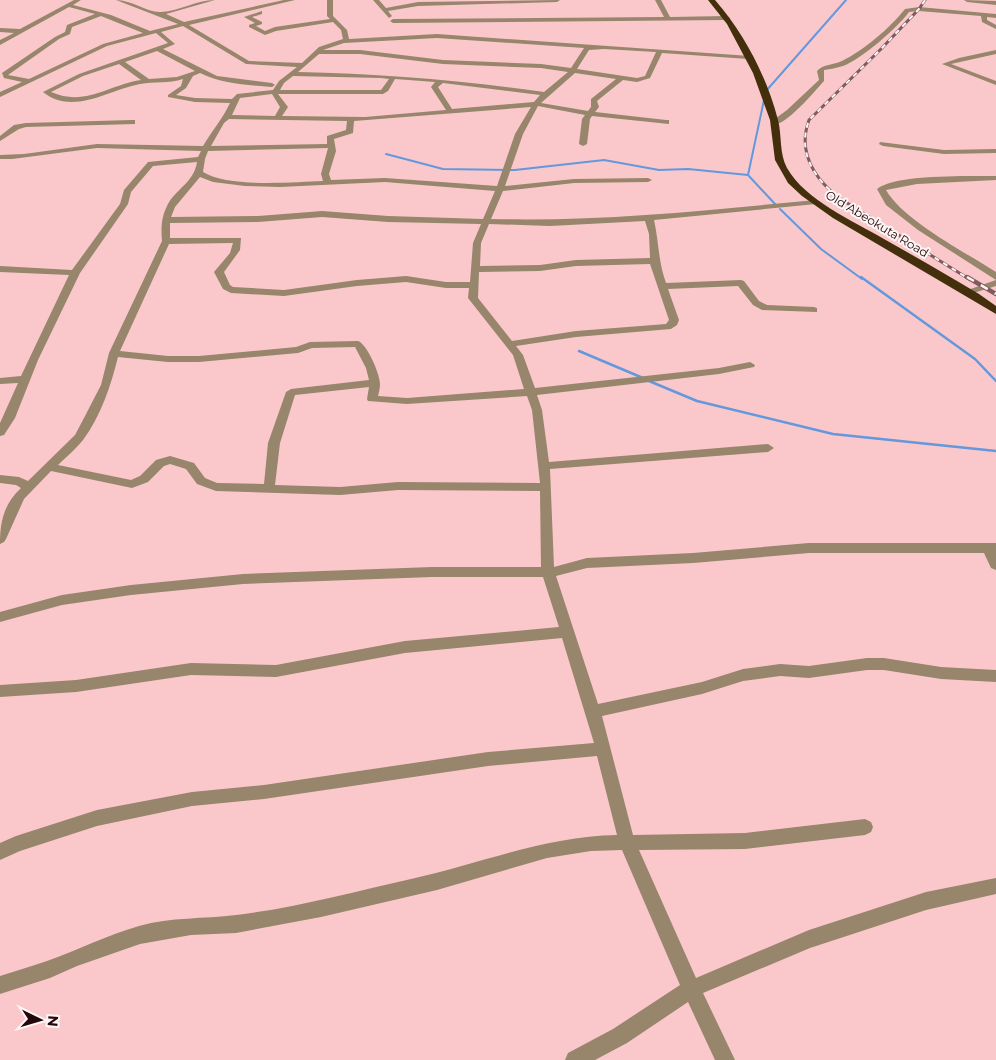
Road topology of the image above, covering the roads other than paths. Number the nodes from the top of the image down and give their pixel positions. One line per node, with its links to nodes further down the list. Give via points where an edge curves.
1 (78, 0): 12 (street)
2 (119, 0): 16 (street)
3 (212, 0): 16 (street)
4 (292, 0): 13 (street)
5 (330, 0): 21 (street, via 329,13)
6 (376, 0): 14 (street)
7 (557, 0): 14 (street, via 418,4)
8 (658, 0): 19 (street)
9 (711, 0): 20 (highway, Old Abeokuta Road)
10 (967, 0): 11 (street)
11 (996, 3)
12 (67, 5): 15 (street); 26 (street)
13 (253, 8): 21 (street, via 260,12 247,17 260,23 251,26 265,33); 22 (street)
14 (384, 10): 24 (street)
15 (100, 14): 28 (street); 48 (street, via 69,26 68,33 4,74)
16 (160, 14): 22 (street)
17 (984, 15): 18 (street); 23 (street, via 984,21); 67 (street, via 907,10 897,23 854,57 822,69 822,80)
18 (996, 16)
19 (668, 18): 20 (street); 24 (street)
20 (727, 18): 36 (highway, Old Abeokuta Road)
21 (335, 20): 29 (street, via 344,30)
22 (182, 24): 27 (street); 38 (street, via 248,63)
23 (996, 27)
24 (400, 29): 29 (street); 31 (street, via 456,37)
25 (0, 30): 26 (street)
26 (20, 30): 30 (street)
27 (157, 31): 28 (street); 32 (street, via 172,44)
28 (149, 33): 39 (street, via 106,45)
29 (346, 40): 33 (street)
30 (0, 43)
31 (590, 47): 34 (street); 41 (street)
32 (159, 50): 37 (street); 40 (street)
33 (317, 52): 38 (street); 41 (street, via 360,52 443,62 520,64)
34 (659, 52): 36 (street); 47 (street, via 645,79)
35 (996, 52): 51 (street, via 945,64)
36 (748, 57): 67 (highway, Old Abeokuta Road, via 768,97)
37 (120, 62): 43 (street); 49 (street)
38 (302, 65): 42 (street)
39 (56, 69): 43 (street); 48 (street)
40 (200, 71): 44 (street); 54 (street, via 215,78)
41 (572, 72): 47 (street); 56 (street)
42 (290, 74): 45 (street); 54 (street)
43 (81, 75): 49 (street, via 46,92 59,98 78,100)
44 (190, 76): 49 (street, via 178,80); 58 (street, via 184,87 170,96)
45 (338, 76): 46 (street); 55 (street)
46 (393, 77): 50 (street); 55 (street, via 385,92)
47 (621, 78): 61 (street, via 593,100)
48 (30, 80): 53 (street)
49 (148, 81)
50 (440, 82): 56 (street, via 467,82); 60 (street, via 434,87)
51 (996, 83)
52 (0, 87): 53 (street)
53 (13, 88): 57 (street)
54 (276, 89): 55 (street); 58 (street, via 240,94); 63 (street, via 277,100 284,104)
55 (330, 93)
56 (545, 94): 59 (street)
57 (0, 95)
58 (234, 101): 62 (street)
59 (536, 104): 60 (street); 61 (street); 80 (street, via 519,134)
60 (450, 111): 64 (street)
61 (593, 112): 66 (street); 69 (street, via 586,119)
62 (227, 117): 63 (street); 72 (street)
63 (277, 118): 64 (street)
64 (351, 119): 71 (street, via 350,132 330,138)
65 (132, 122): 68 (street, via 26,125)
66 (666, 122)
67 (775, 123): 81 (highway, Old Abeokuta Road, via 782,166)
68 (0, 139)
69 (583, 144)
70 (883, 144): 73 (street, via 944,152)
71 (332, 146): 72 (street); 79 (street, via 325,170)
72 (206, 148): 74 (street, via 88,146 23,157); 75 (street)
73 (996, 151)
74 (1, 155)
75 (201, 160): 76 (street); 89 (street, via 158,162 146,168)
76 (199, 173): 79 (street, via 228,183); 83 (street, via 172,206)
77 (996, 178): 90 (street, via 886,185 881,189 889,203 921,228)
78 (648, 180): 80 (street, via 574,181)
79 (328, 183): 80 (street, via 385,180)
80 (500, 189): 84 (street)
81 (816, 202): 82 (street); 93 (highway, Old Abeokuta Road)
82 (648, 218): 84 (street, via 550,223); 86 (street, via 653,234)
83 (167, 220): 84 (street, via 258,219 312,214); 85 (street)
84 (487, 222): 88 (street, via 477,244)
85 (166, 241): 91 (street, via 238,240 232,257 219,272 231,290 284,293 406,279); 97 (street)
86 (654, 261): 88 (street); 92 (street)
87 (0, 269): 89 (street)
88 (475, 269): 91 (street)
89 (75, 273): 99 (street)
90 (995, 277): 93 (street)
91 (474, 285): 96 (street, via 474,298)
92 (663, 286): 94 (street, via 741,283 756,303 765,308); 96 (street, via 674,320 674,324 668,327 576,334)
93 (967, 292): 95 (highway, Old Abeokuta Road)
94 (814, 310)
95 (996, 311)
96 (510, 344): 102 (street, via 518,355)
97 (114, 353): 101 (street, via 199,359 290,351 310,345 358,344); 106 (street, via 106,385 90,418 79,437)
98 (750, 365): 102 (street)
99 (26, 378): 100 (street); 103 (street)
100 (0, 381)
101 (375, 383): 102 (street, via 372,399 407,401); 110 (street, via 291,392 274,443)
102 (531, 392): 105 (street, via 537,410)
103 (0, 432)
104 (768, 448): 105 (street)
105 (543, 466): 109 (street)
106 (49, 467): 108 (street); 110 (street, via 132,484 144,479 160,463 170,460 190,466 201,481 216,487)
107 (0, 478): 108 (street, via 20,481)
108 (29, 487): 111 (street, via 13,508)
109 (546, 487): 110 (street, via 398,486 340,491); 114 (street)
110 (269, 489)
111 (0, 539)
112 (992, 548): 113 (street); 114 (street, via 809,548 587,563)
113 (996, 566)
114 (548, 572): 115 (street, via 432,572 243,579 62,600); 116 (street)
115 (0, 617)
116 (567, 632): 118 (street, via 405,648 276,670 191,669 76,686); 119 (street)
117 (996, 676): 119 (street, via 941,673 884,664 809,672 780,670 743,675 702,688)
118 (0, 691)
119 (593, 710): 120 (street)
120 (602, 749): 122 (street); 123 (street, via 488,759 264,792 192,799 97,818)
121 (865, 827): 122 (street, via 745,841)
122 (627, 842): 125 (street, via 591,843 547,850 436,882 274,918 191,926 140,936); 126 (street)
123 (0, 852)
124 (996, 886): 126 (street, via 926,901 809,939)
125 (0, 986)
126 (691, 989): 127 (street, via 620,1036); 128 (street)
127 (574, 1060)
128 (724, 1060)

